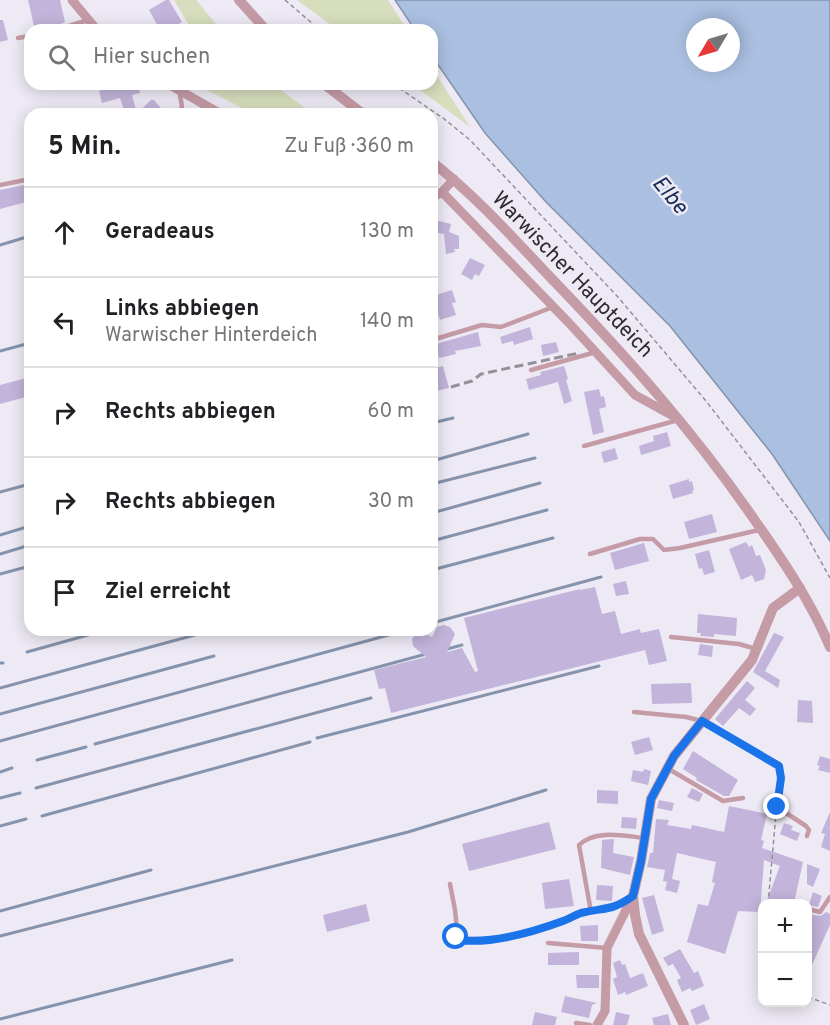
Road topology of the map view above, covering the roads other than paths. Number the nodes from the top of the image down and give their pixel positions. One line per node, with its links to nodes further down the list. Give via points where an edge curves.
1 (72, 0): 3 (street)
2 (239, 0): 6 (street)
3 (88, 20): 4 (lane); 5 (street)
4 (75, 24)
5 (92, 24)
6 (261, 24)
7 (24, 37): 8 (lane)
8 (18, 38)
9 (178, 90): 11 (lane); 12 (street)
10 (332, 90): 13 (street)
11 (182, 108)
12 (210, 108)
13 (355, 108)
14 (438, 167): 15 (street, Warwischer Hauptdeich)
15 (454, 179): 18 (street); 24 (street, Warwischer Hauptdeich, via 582,310)
16 (24, 180): 17 (lane)
17 (0, 185)
18 (442, 192): 19 (street); 20 (street, Warwischer Hauptdeich)
19 (438, 194)
20 (553, 307): 21 (lane, via 501,327 482,325); 22 (street, Warwischer Hauptdeich)
21 (438, 338)
22 (596, 352): 23 (lane); 24 (street, Warwischer Hauptdeich, via 635,395)
23 (531, 370)
24 (680, 419): 25 (lane); 26 (street, Warwischer Hauptdeich)
25 (584, 446)
26 (762, 529): 27 (lane, via 664,550 653,539 640,539); 28 (street, Warwischer Hauptdeich)
27 (590, 554)
28 (800, 588): 30 (street, Warwischer Hauptdeich); 31 (street, via 773,608)
29 (671, 637): 31 (lane)
30 (830, 647)
31 (756, 649): 33 (street, via 752,660)
32 (634, 712): 33 (lane)
33 (702, 721): 34 (street); 36 (lane, via 779,766 777,807 806,826)
34 (668, 768): 35 (lane, via 723,801); 37 (street, via 651,799)
35 (743, 798)
36 (807, 836)
37 (645, 838): 39 (street); 42 (lane, via 599,836 579,845)
38 (450, 884): 42 (lane, via 458,940 474,942 515,934)
39 (633, 896): 42 (lane, via 619,906); 44 (street); 48 (street, via 639,934)
40 (830, 897): 41 (lane, via 820,912)
41 (812, 910)
42 (591, 912)
43 (548, 943): 44 (lane)
44 (607, 948): 47 (street, via 605,1011)
45 (576, 1024): 46 (lane)
46 (590, 1025)
47 (597, 1025)
48 (684, 1025)

